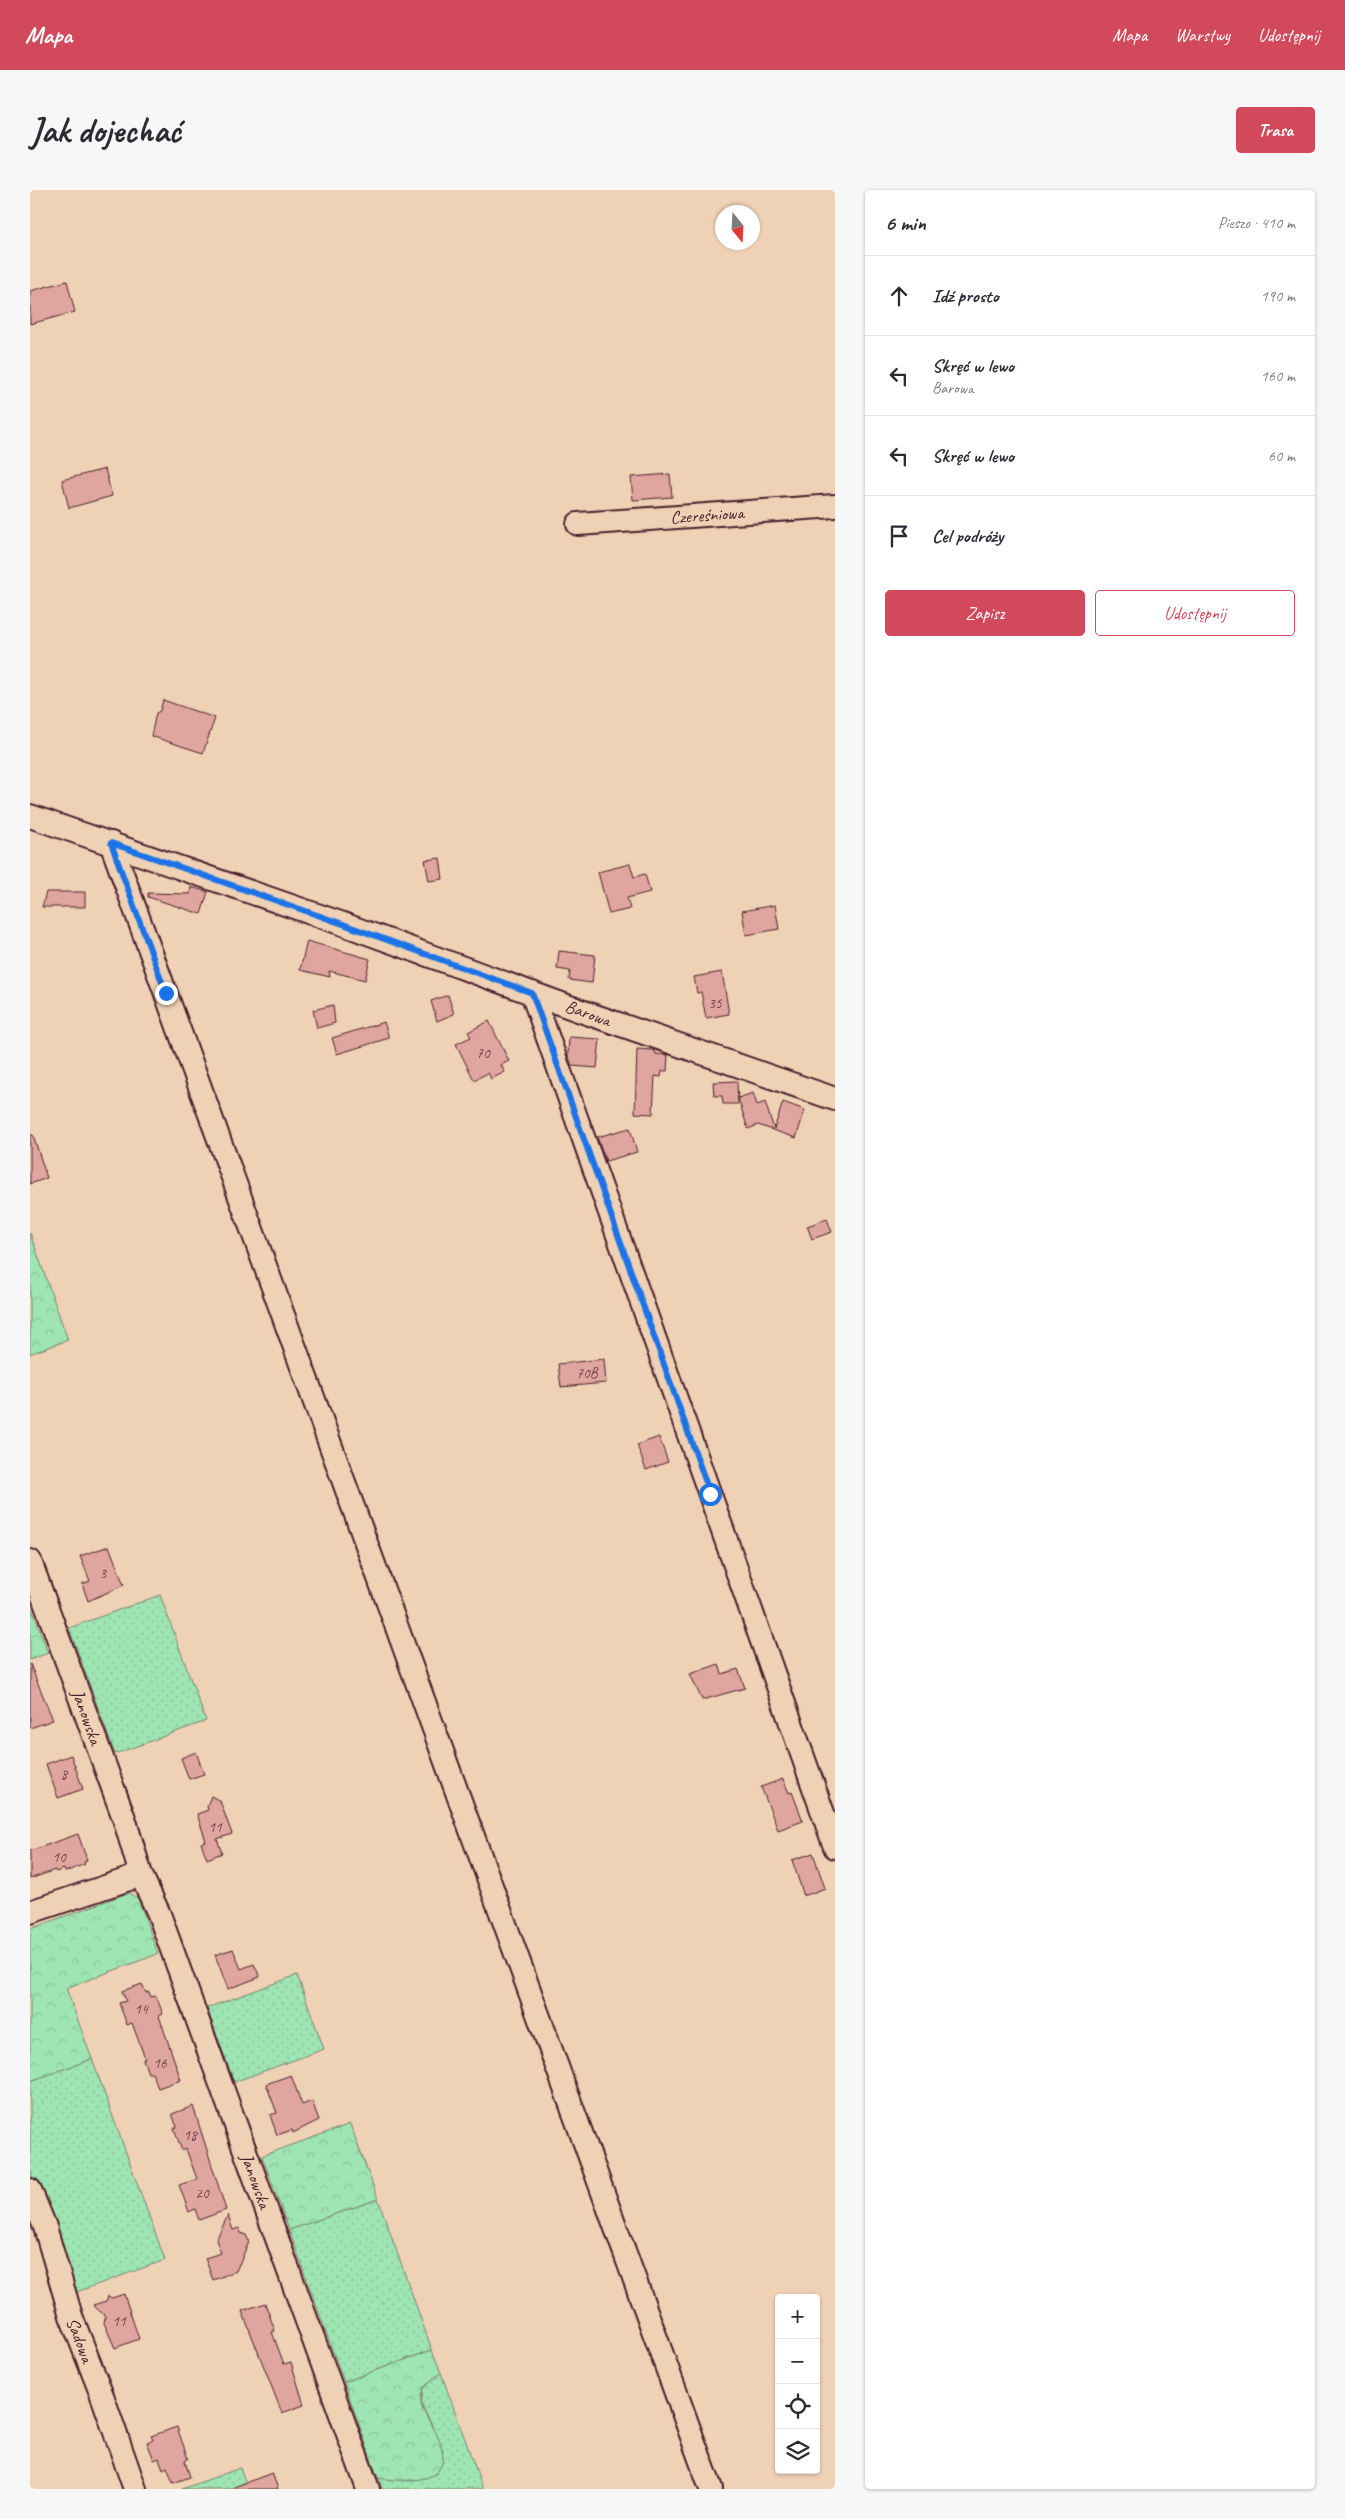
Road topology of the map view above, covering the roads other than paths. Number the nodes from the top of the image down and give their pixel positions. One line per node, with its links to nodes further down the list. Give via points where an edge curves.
1 (835, 506): 2 (street, Czereśniowa)
2 (578, 524)
3 (30, 816): 4 (street, Barowa)
4 (111, 843): 5 (street, Barowa); 14 (street)
5 (532, 993): 6 (street, Barowa); 8 (street)
6 (835, 1099)
7 (30, 1561): 9 (street, Janowska, via 125,1821)
8 (835, 1847)
9 (141, 1875): 10 (street); 13 (street, Janowska, via 159,1914)
10 (30, 1912)
11 (30, 2190): 12 (street, Sadowa, via 45,2227 70,2316)
12 (135, 2489)
13 (368, 2489)
14 (711, 2489)

